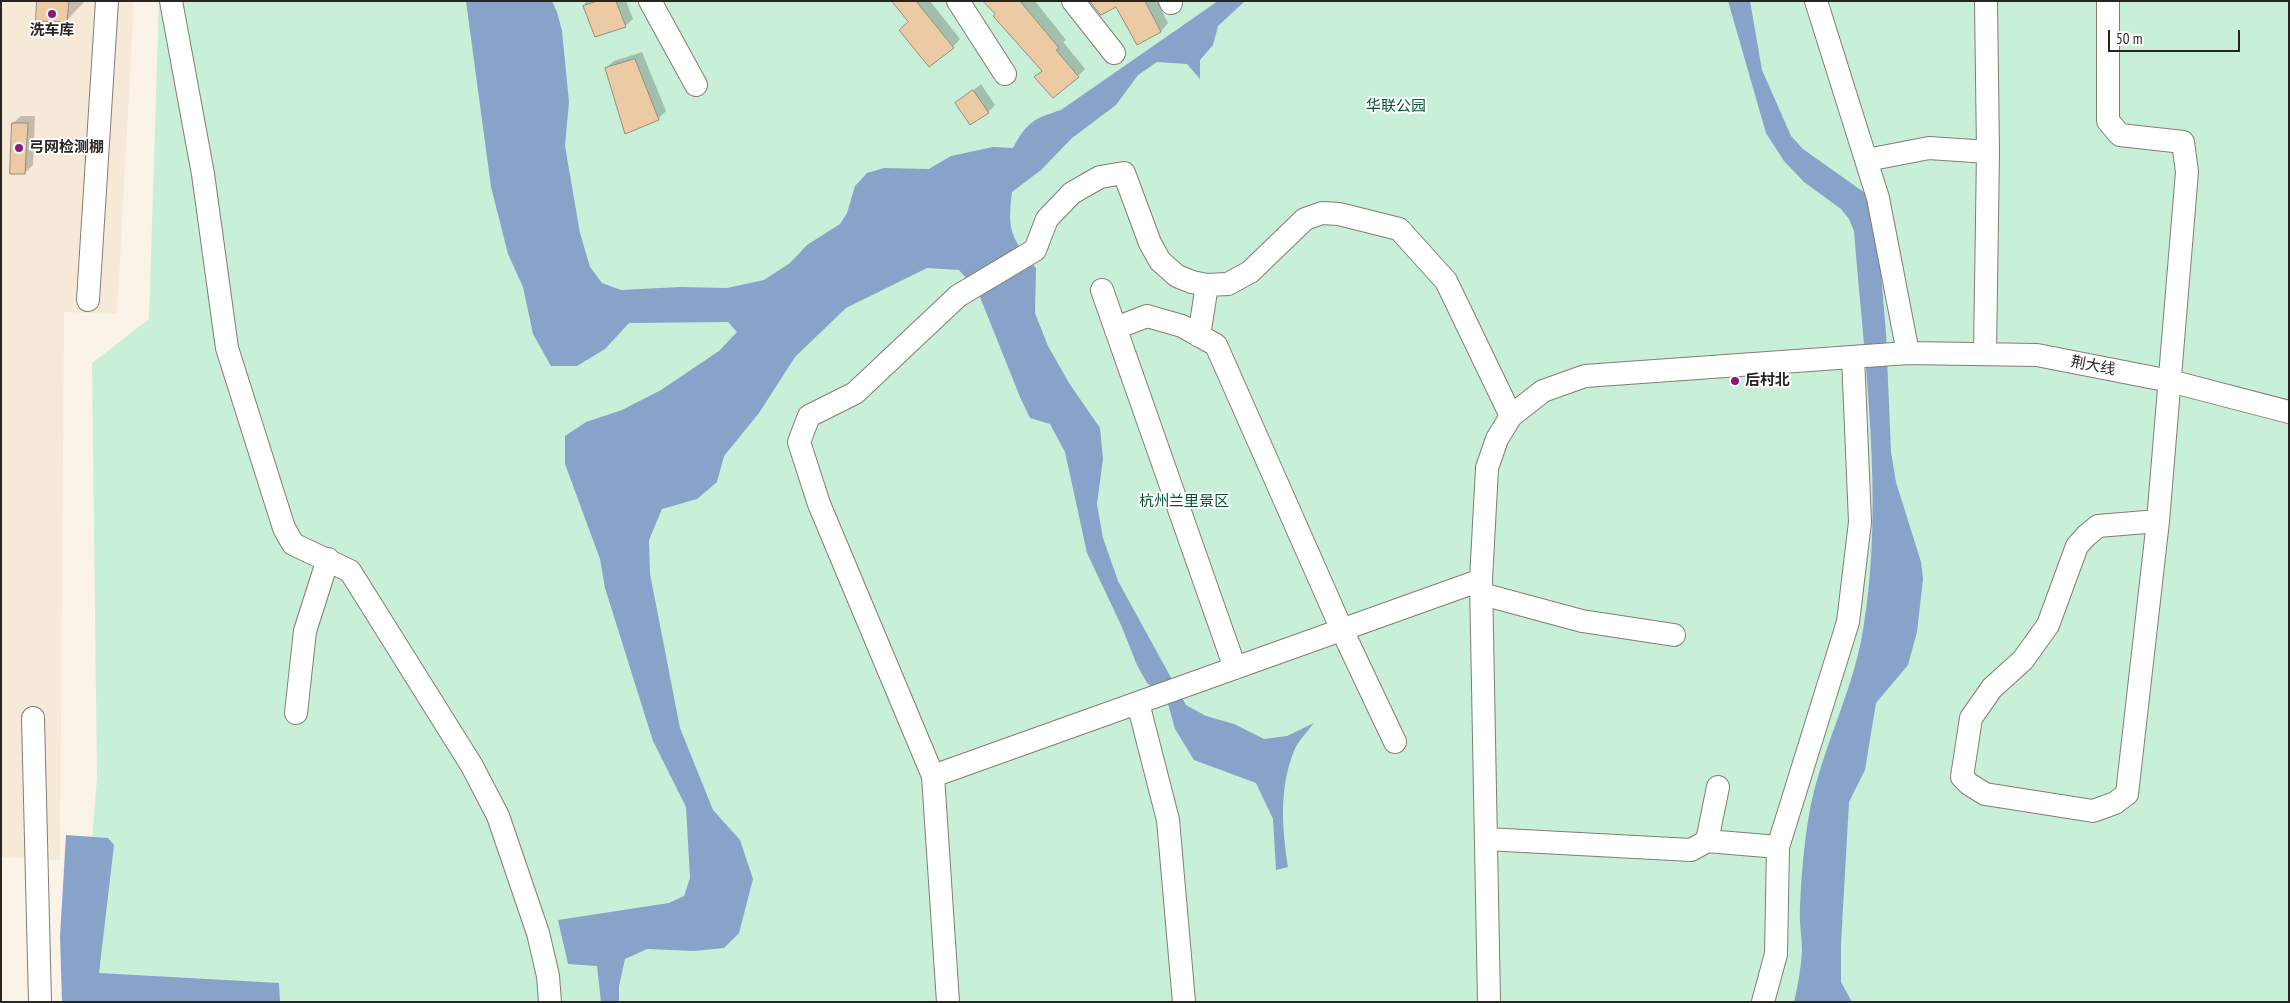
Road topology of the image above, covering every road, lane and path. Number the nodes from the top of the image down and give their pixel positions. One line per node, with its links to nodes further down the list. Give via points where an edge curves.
1 (107, 1): 16 (street)
2 (171, 1): 26 (street, via 203,174 227,348 284,528 293,544)
3 (958, 1): 10 (street)
4 (1072, 1): 9 (street)
5 (1816, 1): 13 (street)
6 (1986, 1): 12 (street)
7 (2108, 1): 22 (street, via 2108,121 2120,135 2183,142 2187,172)
8 (652, 2): 11 (street)
9 (1114, 53)
10 (1005, 74)
11 (696, 85)
12 (1988, 152): 13 (street, via 1929,148); 20 (street)
13 (1867, 160): 19 (street, via 1878,198)
14 (1207, 285): 18 (street); 24 (street, via 1228,284 1250,272 1305,219 1322,213 1399,229 1446,281); 35 (street, via 1177,276 1160,261 1124,173 1100,177 1072,193 1046,219 1035,250 958,296 855,393 809,416 799,442 819,504)
15 (1102, 290): 17 (street)
16 (88, 300)
17 (1116, 328): 18 (street, via 1147,316 1182,326); 30 (street)
18 (1199, 336): 28 (street, via 1216,345)
19 (1900, 354): 20 (street, 荆大线); 21 (street, 荆大线)
20 (1985, 354): 22 (street, 荆大线, via 2037,355)
21 (1853, 357): 24 (street, 荆大线, via 1586,376 1543,391); 39 (street, via 1860,522 1848,622)
22 (2170, 381): 23 (street, 荆大线); 25 (street)
23 (2289, 412)
24 (1511, 416): 27 (street, via 1497,439 1487,468)
25 (2158, 521): 25 (street, via 2127,794 2115,803 2093,811 1985,794 1969,784 1962,777 1971,718 1992,688 2023,660 2048,625 2078,546 2098,526)
26 (328, 559): 32 (street, via 305,631); 41 (street, via 350,571 472,766 498,816 538,934 548,976)
27 (1482, 587): 28 (street); 29 (street, via 1582,621); 37 (street)
28 (1342, 630): 30 (street); 34 (street)
29 (1674, 635)
30 (1235, 668): 31 (street)
31 (1138, 703): 35 (street); 43 (street, via 1168,820)
32 (296, 713)
33 (33, 718): 40 (street)
34 (1395, 742)
35 (933, 776): 42 (street)
36 (1718, 787): 38 (street)
37 (1486, 839): 38 (street, via 1692,850); 44 (street)
38 (1707, 840): 39 (street)
39 (1778, 847): 45 (street, via 1776,954)
40 (40, 1002)
41 (550, 1002)
42 (948, 1002)
43 (1184, 1002)
44 (1489, 1002)
45 (1762, 1002)

